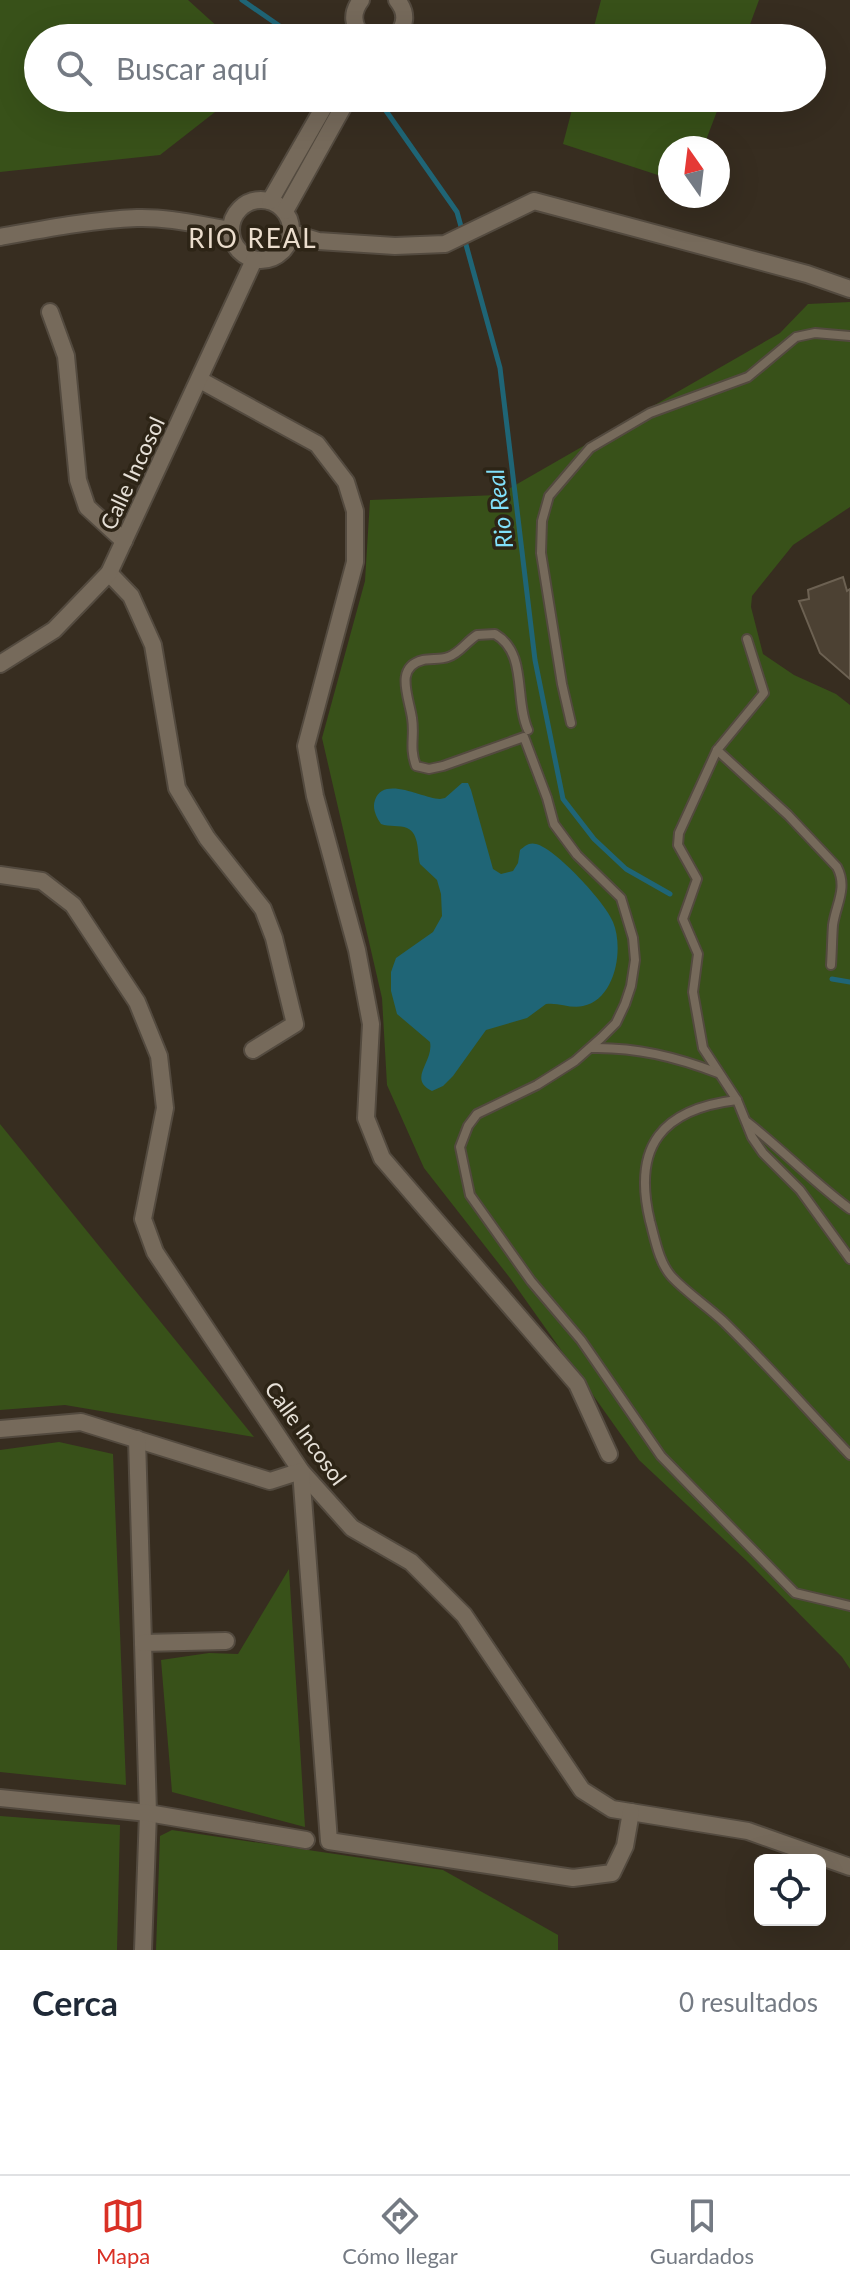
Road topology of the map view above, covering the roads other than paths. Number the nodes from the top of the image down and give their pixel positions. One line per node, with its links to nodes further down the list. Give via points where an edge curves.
1 (361, 0): 3 (street)
2 (397, 0): 4 (street)
3 (356, 24)
4 (404, 24)
5 (333, 112): 7 (street)
6 (335, 112): 8 (street)
7 (270, 201): 8 (street); 9 (street, via 239,209)
8 (285, 211): 10 (street)
9 (230, 230): 11 (street, via 139,218); 12 (street, via 233,244)
10 (292, 233): 12 (street, via 285,250 271,260); 13 (street, via 318,241 445,244 534,201)
11 (0, 237)
12 (254, 260): 16 (street, Calle Incosol)
13 (850, 289)
14 (50, 312): 17 (street, via 66,356 78,480 87,507)
15 (850, 336): 21 (lane, via 796,337 748,377 650,413 590,448 549,496 541,553)
16 (200, 380): 17 (street, Calle Incosol); 35 (street, via 317,444 346,482 355,511 355,562 306,746 371,1024 366,1118 382,1158 577,1384)
17 (124, 541): 18 (street, Calle Incosol)
18 (109, 573): 20 (street, Calle Incosol, via 54,630); 27 (street, via 131,596 153,645 177,788 207,838 263,909 274,938 295,1024)
19 (747, 639): 23 (lane, via 764,693)
20 (0, 664)
21 (571, 723)
22 (528, 730): 26 (lane, via 515,661 495,634 477,635 455,654 418,662 406,673 416,766 443,766 524,737 554,824 621,898 633,938 631,986 616,1023)
23 (717, 750): 25 (lane, via 837,867 842,896 834,920); 28 (lane, via 678,845 697,879 683,919 698,954 693,992 703,1048)
24 (0, 875): 37 (street, Calle Incosol, via 42,881 73,905 137,1002 159,1056 165,1108 143,1219 155,1252)
25 (831, 965)
26 (590, 1048): 28 (lane, via 636,1049); 38 (lane, via 537,1085 477,1114 460,1147 470,1195 661,1456 795,1593)
27 (253, 1050)
28 (719, 1073): 29 (lane)
29 (737, 1100): 30 (lane); 36 (lane, via 696,1108 670,1123 651,1148 645,1189 657,1250 672,1277 721,1319)
30 (746, 1121): 31 (lane); 32 (lane, via 763,1153 800,1190)
31 (850, 1209)
32 (850, 1259)
33 (0, 1429): 34 (street, via 81,1422)
34 (137, 1439): 37 (street, via 270,1481); 40 (street)
35 (609, 1454)
36 (850, 1455)
37 (301, 1471): 42 (street, Calle Incosol, via 352,1528 411,1562 464,1615 582,1790 612,1809); 42 (street, via 329,1841 573,1878 612,1873 625,1846)
38 (850, 1606)
39 (226, 1641): 40 (street)
40 (143, 1643): 43 (street)
41 (0, 1798): 43 (street)
42 (631, 1812): 45 (street, Calle Incosol, via 748,1831)
43 (148, 1813): 44 (street); 46 (street)
44 (306, 1840)
45 (850, 1867)
46 (143, 1950)

